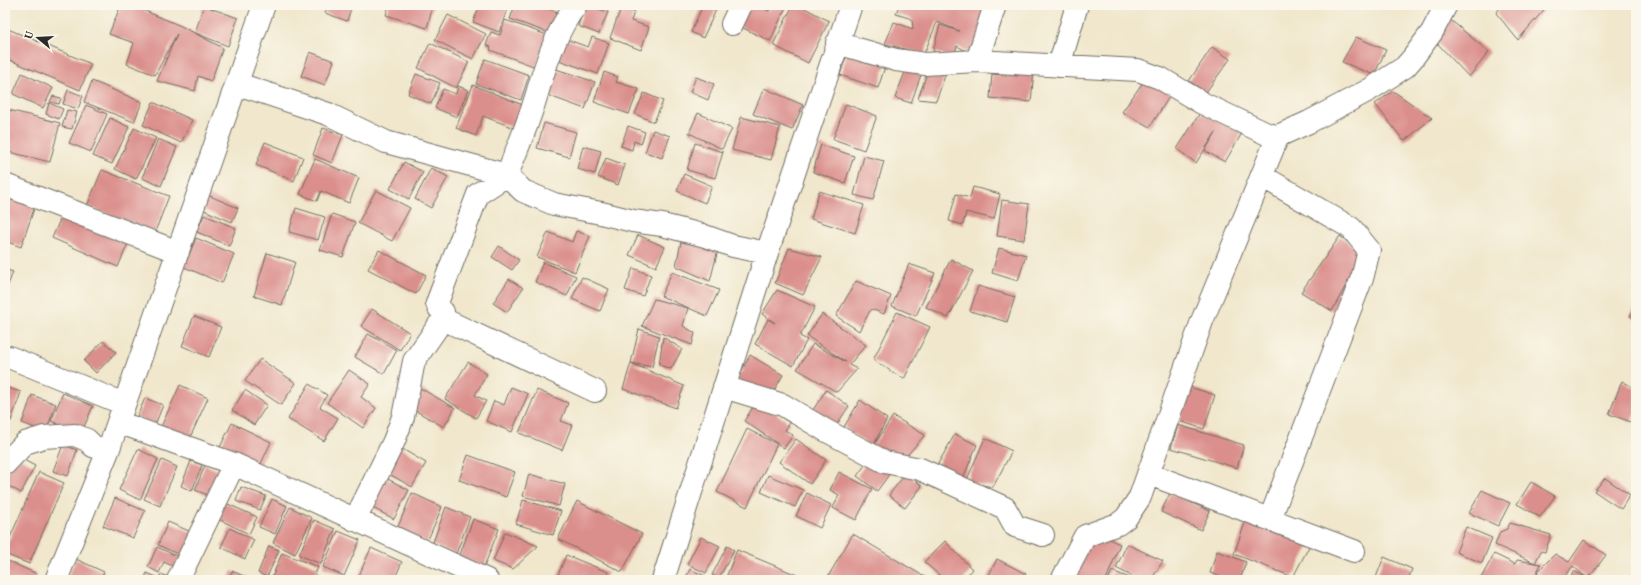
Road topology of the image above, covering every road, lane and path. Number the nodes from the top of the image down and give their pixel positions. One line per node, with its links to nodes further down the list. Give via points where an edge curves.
1 (264, 5): 10 (street)
2 (851, 5): 7 (street)
3 (996, 5): 8 (street)
4 (1077, 5): 9 (street)
5 (1446, 5): 11 (street, via 1432,32 1405,67 1369,90)
6 (570, 6): 12 (street, via 545,66)
7 (837, 43): 8 (street, via 903,61 925,64); 16 (street)
8 (977, 61): 9 (street)
9 (1059, 66): 11 (street, via 1138,70 1160,78 1202,103 1267,134)
10 (238, 84): 12 (street, via 328,114 386,142); 15 (street)
11 (1278, 136): 13 (street)
12 (508, 175): 16 (street, via 523,191 554,204 662,225); 17 (street, via 478,194 437,303 443,312)
13 (1262, 176): 25 (street, via 1202,321); 27 (street, via 1351,228 1369,250 1363,275)
14 (5, 185): 15 (street)
15 (178, 252): 21 (street)
16 (766, 253): 19 (street)
17 (443, 319): 20 (street); 26 (street, via 414,361 403,416 394,441)
18 (10, 357): 21 (street)
19 (724, 387): 28 (street, via 783,405 885,462 920,469 1005,508 1015,526); 33 (street)
20 (595, 391)
21 (121, 413): 22 (street); 24 (street)
22 (108, 451): 23 (street, via 75,436 44,437 25,443); 30 (street)
23 (5, 464)
24 (234, 464): 26 (street); 31 (street)
25 (1149, 474): 27 (street); 34 (street, via 1140,497 1126,518 1118,524 1085,536)
26 (355, 520): 32 (street)
27 (1270, 520): 29 (street)
28 (1043, 535)
29 (1354, 551)
30 (56, 580)
31 (178, 580)
32 (487, 580)
33 (663, 580)
34 (1062, 580)

